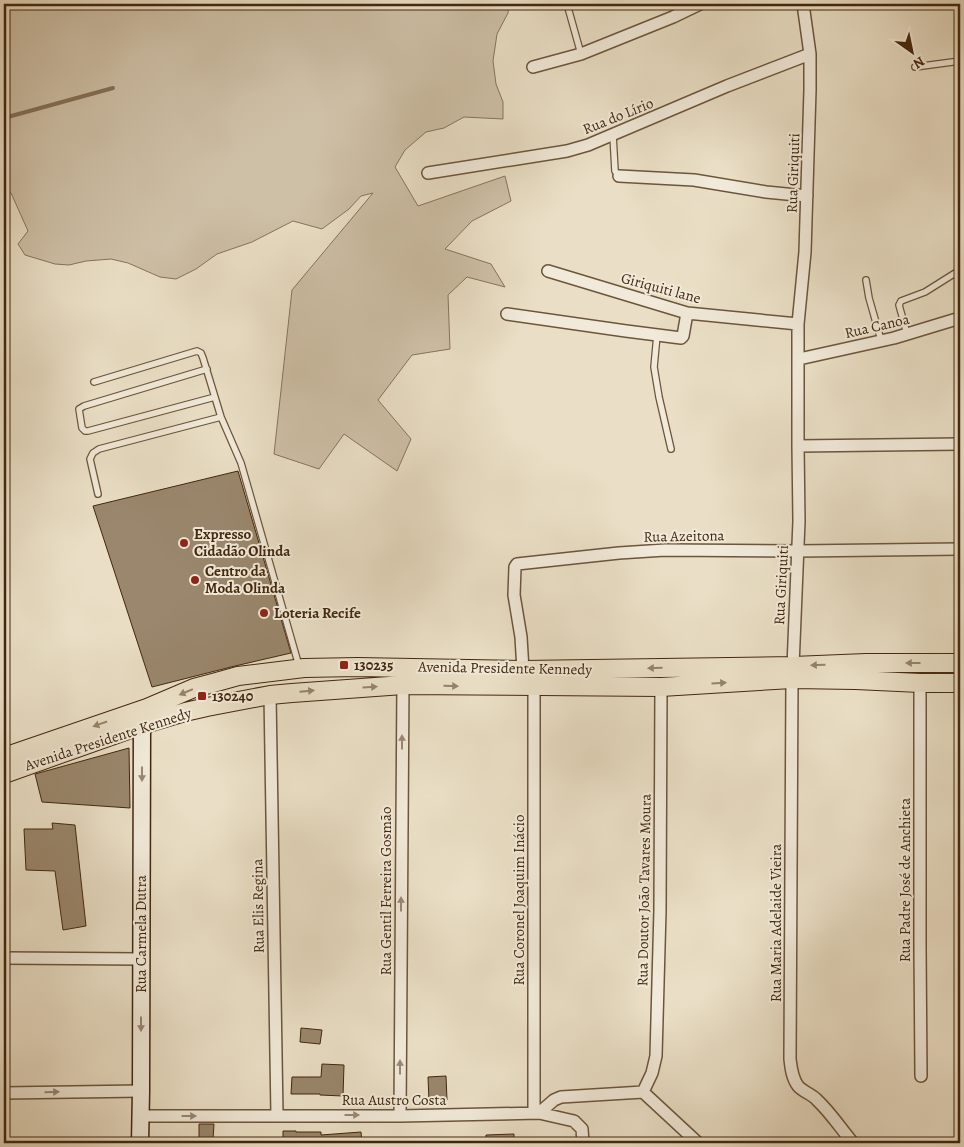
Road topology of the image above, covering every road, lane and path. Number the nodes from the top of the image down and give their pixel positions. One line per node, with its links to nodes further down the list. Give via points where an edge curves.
1 (567, 4): 4 (lane)
2 (700, 4): 4 (street)
3 (803, 4): 5 (street, Rua Giriquiti)
4 (581, 54): 7 (street)
5 (810, 54): 9 (street, Rua do Lírio); 12 (street, Rua Giriquiti)
6 (960, 61): 8 (lane)
7 (534, 67)
8 (915, 67)
9 (612, 135): 10 (street, Rua do Lírio, via 567,151); 11 (lane, via 615,171)
10 (428, 173)
11 (619, 176): 12 (street, via 694,180)
12 (807, 196): 19 (street, Rua Giriquiti)
13 (960, 270): 20 (lane, via 925,292 901,301 899,306)
14 (548, 271): 17 (street, Giriquiti lane)
15 (866, 280): 22 (lane)
16 (507, 314): 21 (street)
17 (687, 314): 19 (street, Giriquiti lane); 21 (street, via 681,338)
18 (960, 318): 20 (street, Rua Canoa)
19 (798, 324): 23 (street, Rua Giriquiti)
20 (907, 334): 22 (street, Rua Canoa)
21 (657, 335): 30 (lane, via 654,367)
22 (881, 340): 23 (street, Rua Canoa)
23 (799, 352): 29 (street, Rua Giriquiti)
24 (208, 369): 25 (lane, via 197,351); 26 (lane); 26 (lane, via 84,406 79,410 82,428 88,431)
25 (94, 382)
26 (215, 397): 27 (lane)
27 (221, 417): 31 (lane, via 99,449 90,459); 36 (lane, via 242,463)
28 (960, 444): 29 (street)
29 (798, 446): 33 (street, Rua Giriquiti)
30 (671, 449)
31 (98, 494)
32 (960, 549): 33 (street, Rua Azeitona)
33 (798, 551): 37 (street, Rua Azeitona, via 665,550 519,563 515,568 514,595); 38 (street, Rua Giriquiti)
34 (960, 663): 38 (main road, Avenida Presidente Kennedy, one-way to 38, via 866,663)
35 (404, 667): 36 (main road, Avenida Presidente Kennedy); 37 (main road, Avenida Presidente Kennedy); 41 (street, Rua Gentil Ferreira Gosmão)
36 (300, 668): 46 (main road, Avenida Presidente Kennedy, one-way to 46, via 238,676 194,688 147,708)
37 (523, 670): 38 (main road, Avenida Presidente Kennedy, one-way to 37)
38 (792, 673): 40 (main road, Avenida Presidente Kennedy); 43 (main road, Avenida Presidente Kennedy, one-way to 38); 61 (street, Rua Maria Adelaide Vieira, via 791,1066 798,1085 816,1098)
39 (960, 683): 40 (main road, Avenida Presidente Kennedy)
40 (920, 684): 50 (street, Rua Padre José de Anchieta)
41 (403, 685): 42 (main road, Avenida Presidente Kennedy, one-way to 42); 44 (main road, Avenida Presidente Kennedy, one-way to 41); 57 (street, Rua Gentil Ferreira Gosmão, one-way to 41)
42 (534, 687): 43 (main road, Avenida Presidente Kennedy); 54 (street, Rua Coronel Joaquim Inácio)
43 (661, 687): 52 (street, Rua Doutor João Tavares Moura, via 656,1056)
44 (270, 695): 45 (main road, Avenida Presidente Kennedy, via 207,707); 55 (street, Rua Elis Regina)
45 (142, 725): 47 (main road, Avenida Presidente Kennedy); 49 (street, Rua Carmela Dutra, one-way to 49)
46 (4, 757)
47 (4, 774)
48 (4, 958): 49 (street)
49 (141, 960): 51 (street, Rua Carmela Dutra, one-way to 51)
50 (921, 1076)
51 (141, 1091): 53 (street, one-way to 51); 56 (street, Rua Carmela Dutra)
52 (643, 1092): 54 (street, via 561,1097); 60 (street)
53 (4, 1093)
54 (536, 1113): 57 (street, Rua Austro Costa); 59 (street, Rua Austro Costa, via 574,1120 582,1129)
55 (277, 1115): 56 (street, Rua Austro Costa, one-way to 55); 57 (street, Rua Austro Costa, one-way to 57)
56 (140, 1116): 58 (street, Rua Carmela Dutra)
57 (400, 1116)
58 (140, 1143)
59 (583, 1143)
60 (698, 1143)
61 (853, 1143)

